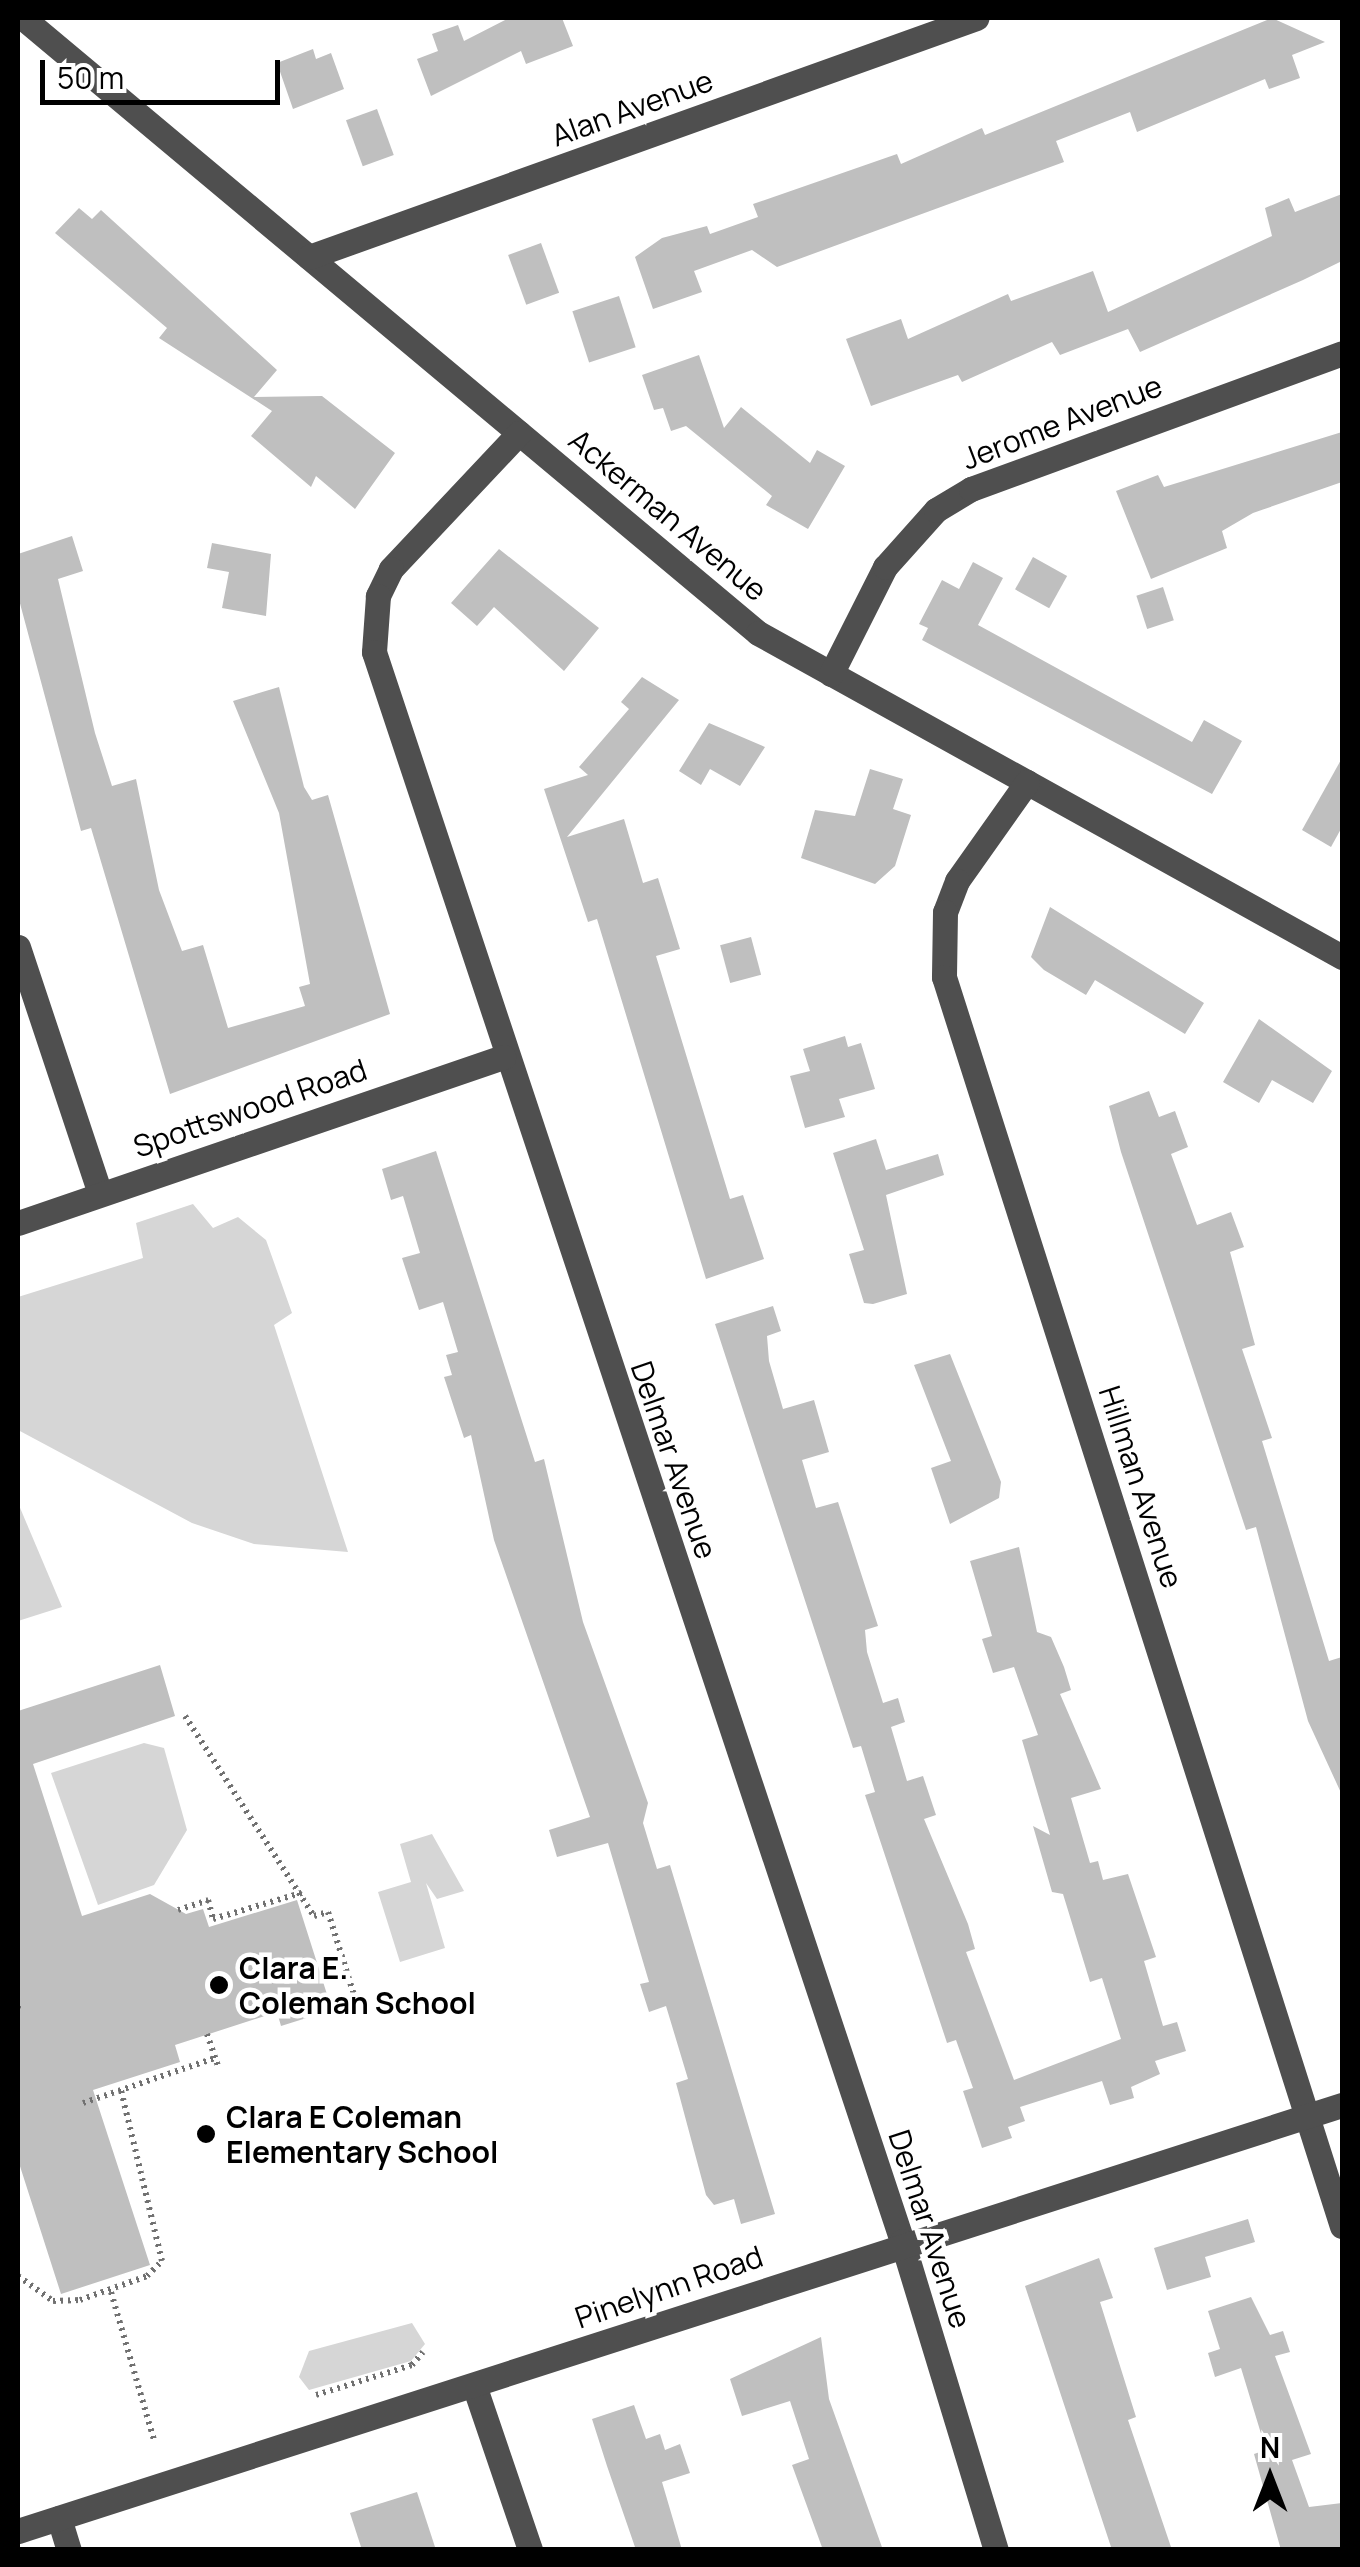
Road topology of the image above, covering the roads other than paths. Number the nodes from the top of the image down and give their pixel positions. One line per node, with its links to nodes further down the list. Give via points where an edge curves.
1 (23, 18): 3 (street, Ackerman Avenue)
2 (976, 18): 3 (street, Alan Avenue)
3 (310, 258): 5 (street, Ackerman Avenue)
4 (1342, 354): 6 (street, Jerome Avenue, via 971,489 936,510 885,567)
5 (519, 433): 6 (street, Ackerman Avenue, via 758,633); 10 (street, Delmar Avenue, via 392,569 372,624)
6 (831, 674): 7 (street, Ackerman Avenue)
7 (1026, 782): 9 (street, Ackerman Avenue); 14 (street, Hillman Avenue, via 957,880 945,912 944,977)
8 (18, 948): 11 (street)
9 (1342, 957)
10 (504, 1057): 11 (street, Spottswood Road); 16 (street, Delmar Avenue)
11 (100, 1194): 12 (street, Spottswood Road)
12 (18, 1223)
13 (1342, 2105): 14 (street, Pinelynn Road)
14 (1307, 2116): 15 (street, Hillman Avenue); 16 (street, Pinelynn Road)
15 (1342, 2226)
16 (902, 2241): 17 (street, Pinelynn Road); 22 (street, Delmar Avenue)
17 (475, 2388): 18 (street, Pinelynn Road); 21 (street)
18 (59, 2518): 19 (street, Pinelynn Road); 20 (street)
19 (18, 2531)
20 (69, 2550)
21 (530, 2550)
22 (996, 2550)

